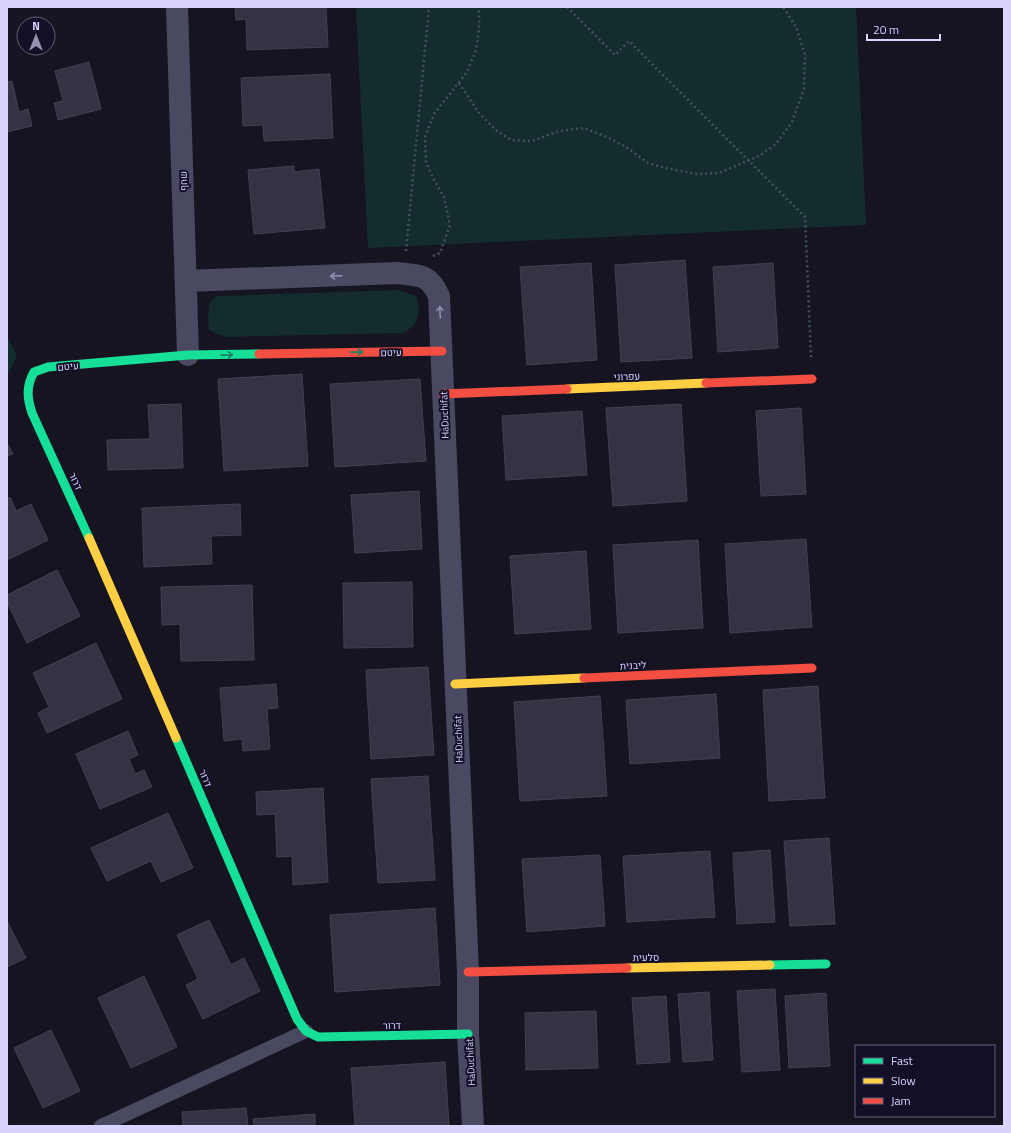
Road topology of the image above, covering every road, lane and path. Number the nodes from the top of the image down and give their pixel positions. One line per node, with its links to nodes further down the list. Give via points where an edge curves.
1 (177, 7): 10 (street, שחף)
2 (429, 7): 9 (path)
3 (479, 7): 6 (path, via 476,50 467,72)
4 (567, 7): 7 (path, via 615,55 629,42)
5 (783, 7): 7 (path, via 796,27 805,55 804,88 792,122 776,144)
6 (459, 83): 7 (path, via 479,114 511,140 532,141 559,131 584,128 610,138 648,162 665,168 697,174 719,173); 8 (path, via 434,114 425,137 426,162 444,198 450,225 440,253)
7 (750, 161): 13 (path, via 805,217)
8 (432, 257)
9 (404, 274): 10 (street, one-way to 10); 11 (street, one-way to 9, via 439,296 435,287 418,275)
10 (186, 281): 12 (street, שחף)
11 (442, 351): 12 (street, עיטם, one-way to 11); 15 (street, HaDuchifat)
12 (188, 355): 14 (street, עיטם, via 48,367 34,372)
13 (812, 379): 15 (street, עפרוני)
14 (29, 381): 20 (street, דרור, via 28,400 32,413 120,609 297,1019)
15 (443, 394): 17 (street, HaDuchifat)
16 (812, 668): 17 (street, ליבנית)
17 (455, 684): 19 (street, HaDuchifat)
18 (826, 964): 19 (street, סלעית)
19 (468, 972): 21 (street, HaDuchifat)
20 (306, 1031): 21 (street, דרור, via 318,1037); 22 (lane)
21 (468, 1034): 23 (street, HaDuchifat)
22 (101, 1126)
23 (473, 1126)

